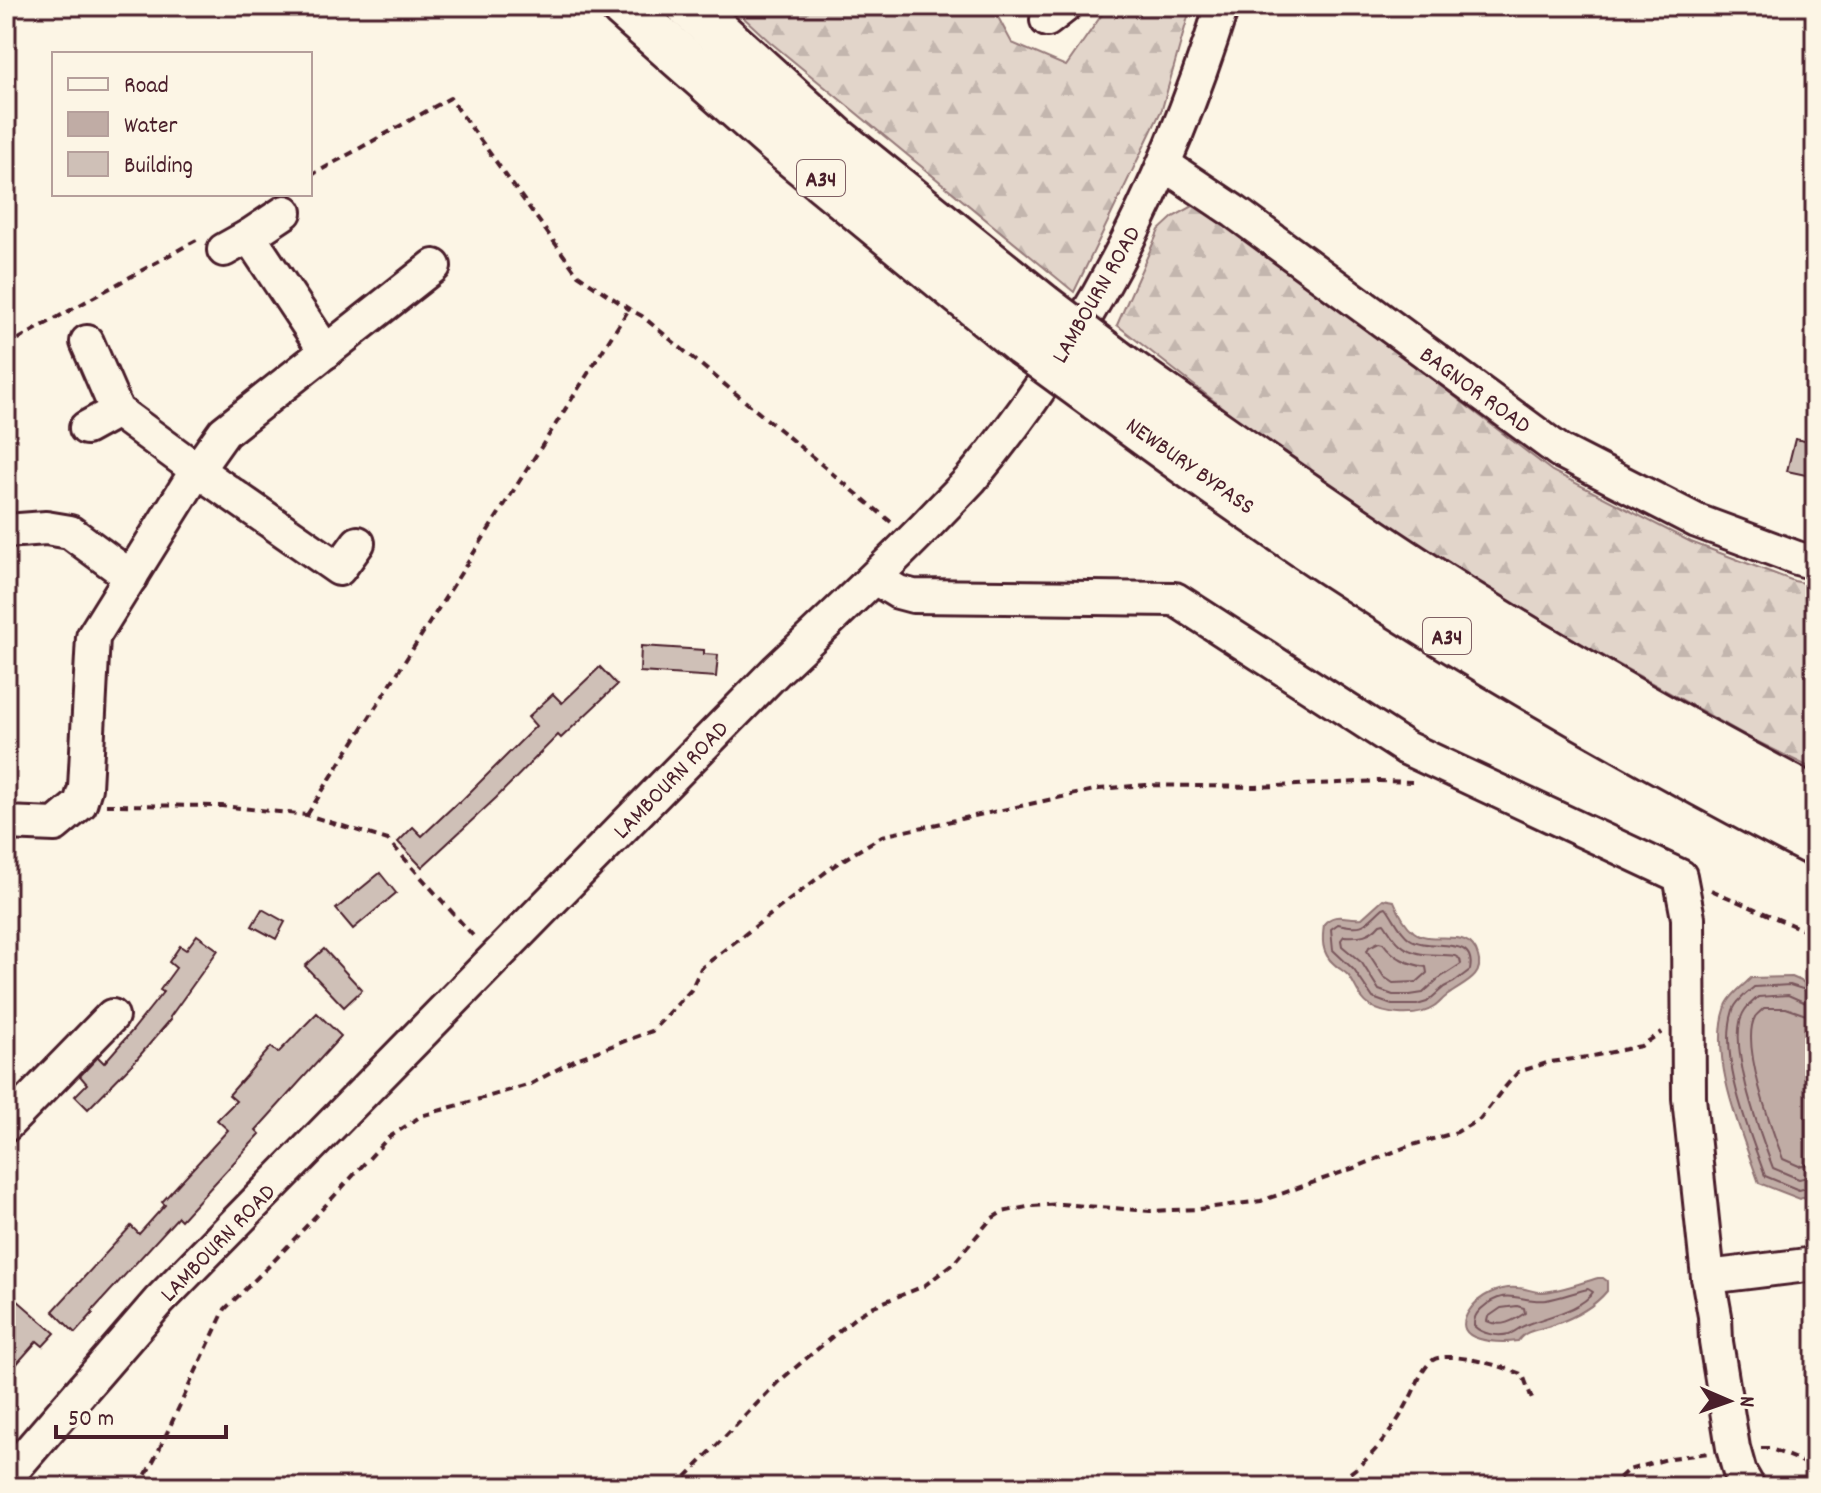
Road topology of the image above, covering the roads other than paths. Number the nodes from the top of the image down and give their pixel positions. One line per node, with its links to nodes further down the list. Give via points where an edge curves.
1 (623, 6): 7 (highway, NEWBURY BYPASS / A34, via 776,141)
2 (689, 6): 7 (highway, NEWBURY BYPASS / A34)
3 (1222, 6): 4 (street, LAMBOURN ROAD)
4 (1165, 165): 16 (street, BAGNOR ROAD, via 1560,451 1697,521); 18 (street, LAMBOURN ROAD, via 1110,276 1023,413 969,481)
5 (285, 212): 9 (street, via 228,239)
6 (434, 266): 9 (street)
7 (1032, 325): 10 (highway, NEWBURY BYPASS / A34, bridge)
8 (87, 342): 11 (street)
9 (326, 352): 13 (street, via 224,432)
10 (1108, 382): 19 (highway, NEWBURY BYPASS / A34, via 1504,625); 21 (highway, NEWBURY BYPASS / A34, via 1255,511 1389,600 1562,706)
11 (117, 411): 12 (street); 13 (street)
12 (86, 428)
13 (197, 470): 15 (street, via 333,580); 17 (street)
14 (6, 531): 17 (street, via 70,532)
15 (358, 543)
16 (1815, 563)
17 (131, 577): 20 (street, via 93,637 80,804 55,825)
18 (875, 578): 25 (street, via 913,596 1175,599 1406,748 1680,876 1688,918 1689,1098); 26 (street, LAMBOURN ROAD, via 777,670 159,1301)
19 (1815, 800)
20 (6, 823)
21 (1815, 844)
22 (112, 1016): 23 (street)
23 (6, 1125)
24 (1815, 1264): 25 (street)
25 (1708, 1277): 27 (street, via 1733,1448)
26 (6, 1478)
27 (1748, 1487)

